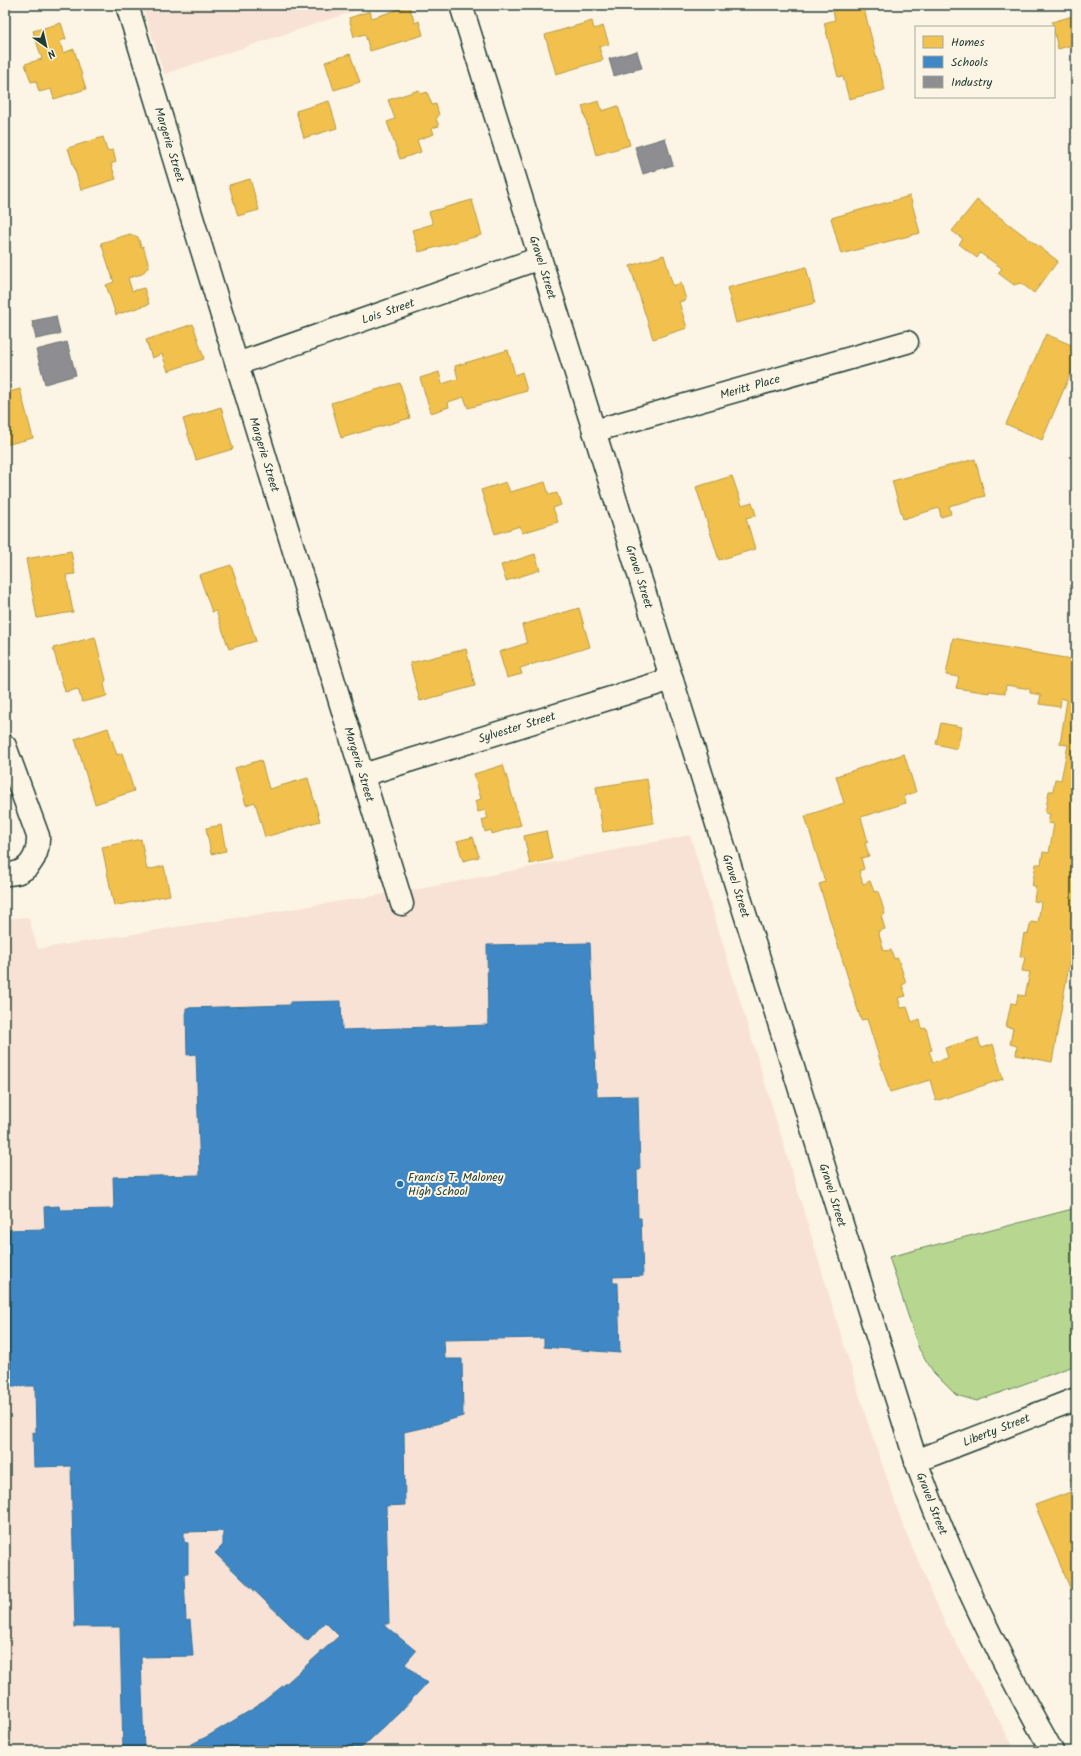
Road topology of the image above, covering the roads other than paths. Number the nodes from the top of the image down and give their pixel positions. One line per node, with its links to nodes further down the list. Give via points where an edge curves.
1 (127, 5): 5 (street, Margerie Street)
2 (461, 5): 3 (street, Gravel Street)
3 (540, 258): 5 (street, Lois Street); 6 (street, Gravel Street)
4 (907, 342): 6 (street, Meritt Place)
5 (236, 364): 9 (street, Margerie Street)
6 (594, 431): 7 (street, Gravel Street)
7 (672, 679): 9 (street, Sylvester Street); 13 (street, Gravel Street)
8 (5, 746): 10 (street, via 38,836 36,856 30,865 21,872)
9 (363, 775): 11 (street, Margerie Street)
10 (5, 874)
11 (402, 904)
12 (1076, 1399): 13 (street, Liberty Street)
13 (916, 1461): 14 (street, Gravel Street, via 941,1530 974,1604)
14 (1052, 1751)

